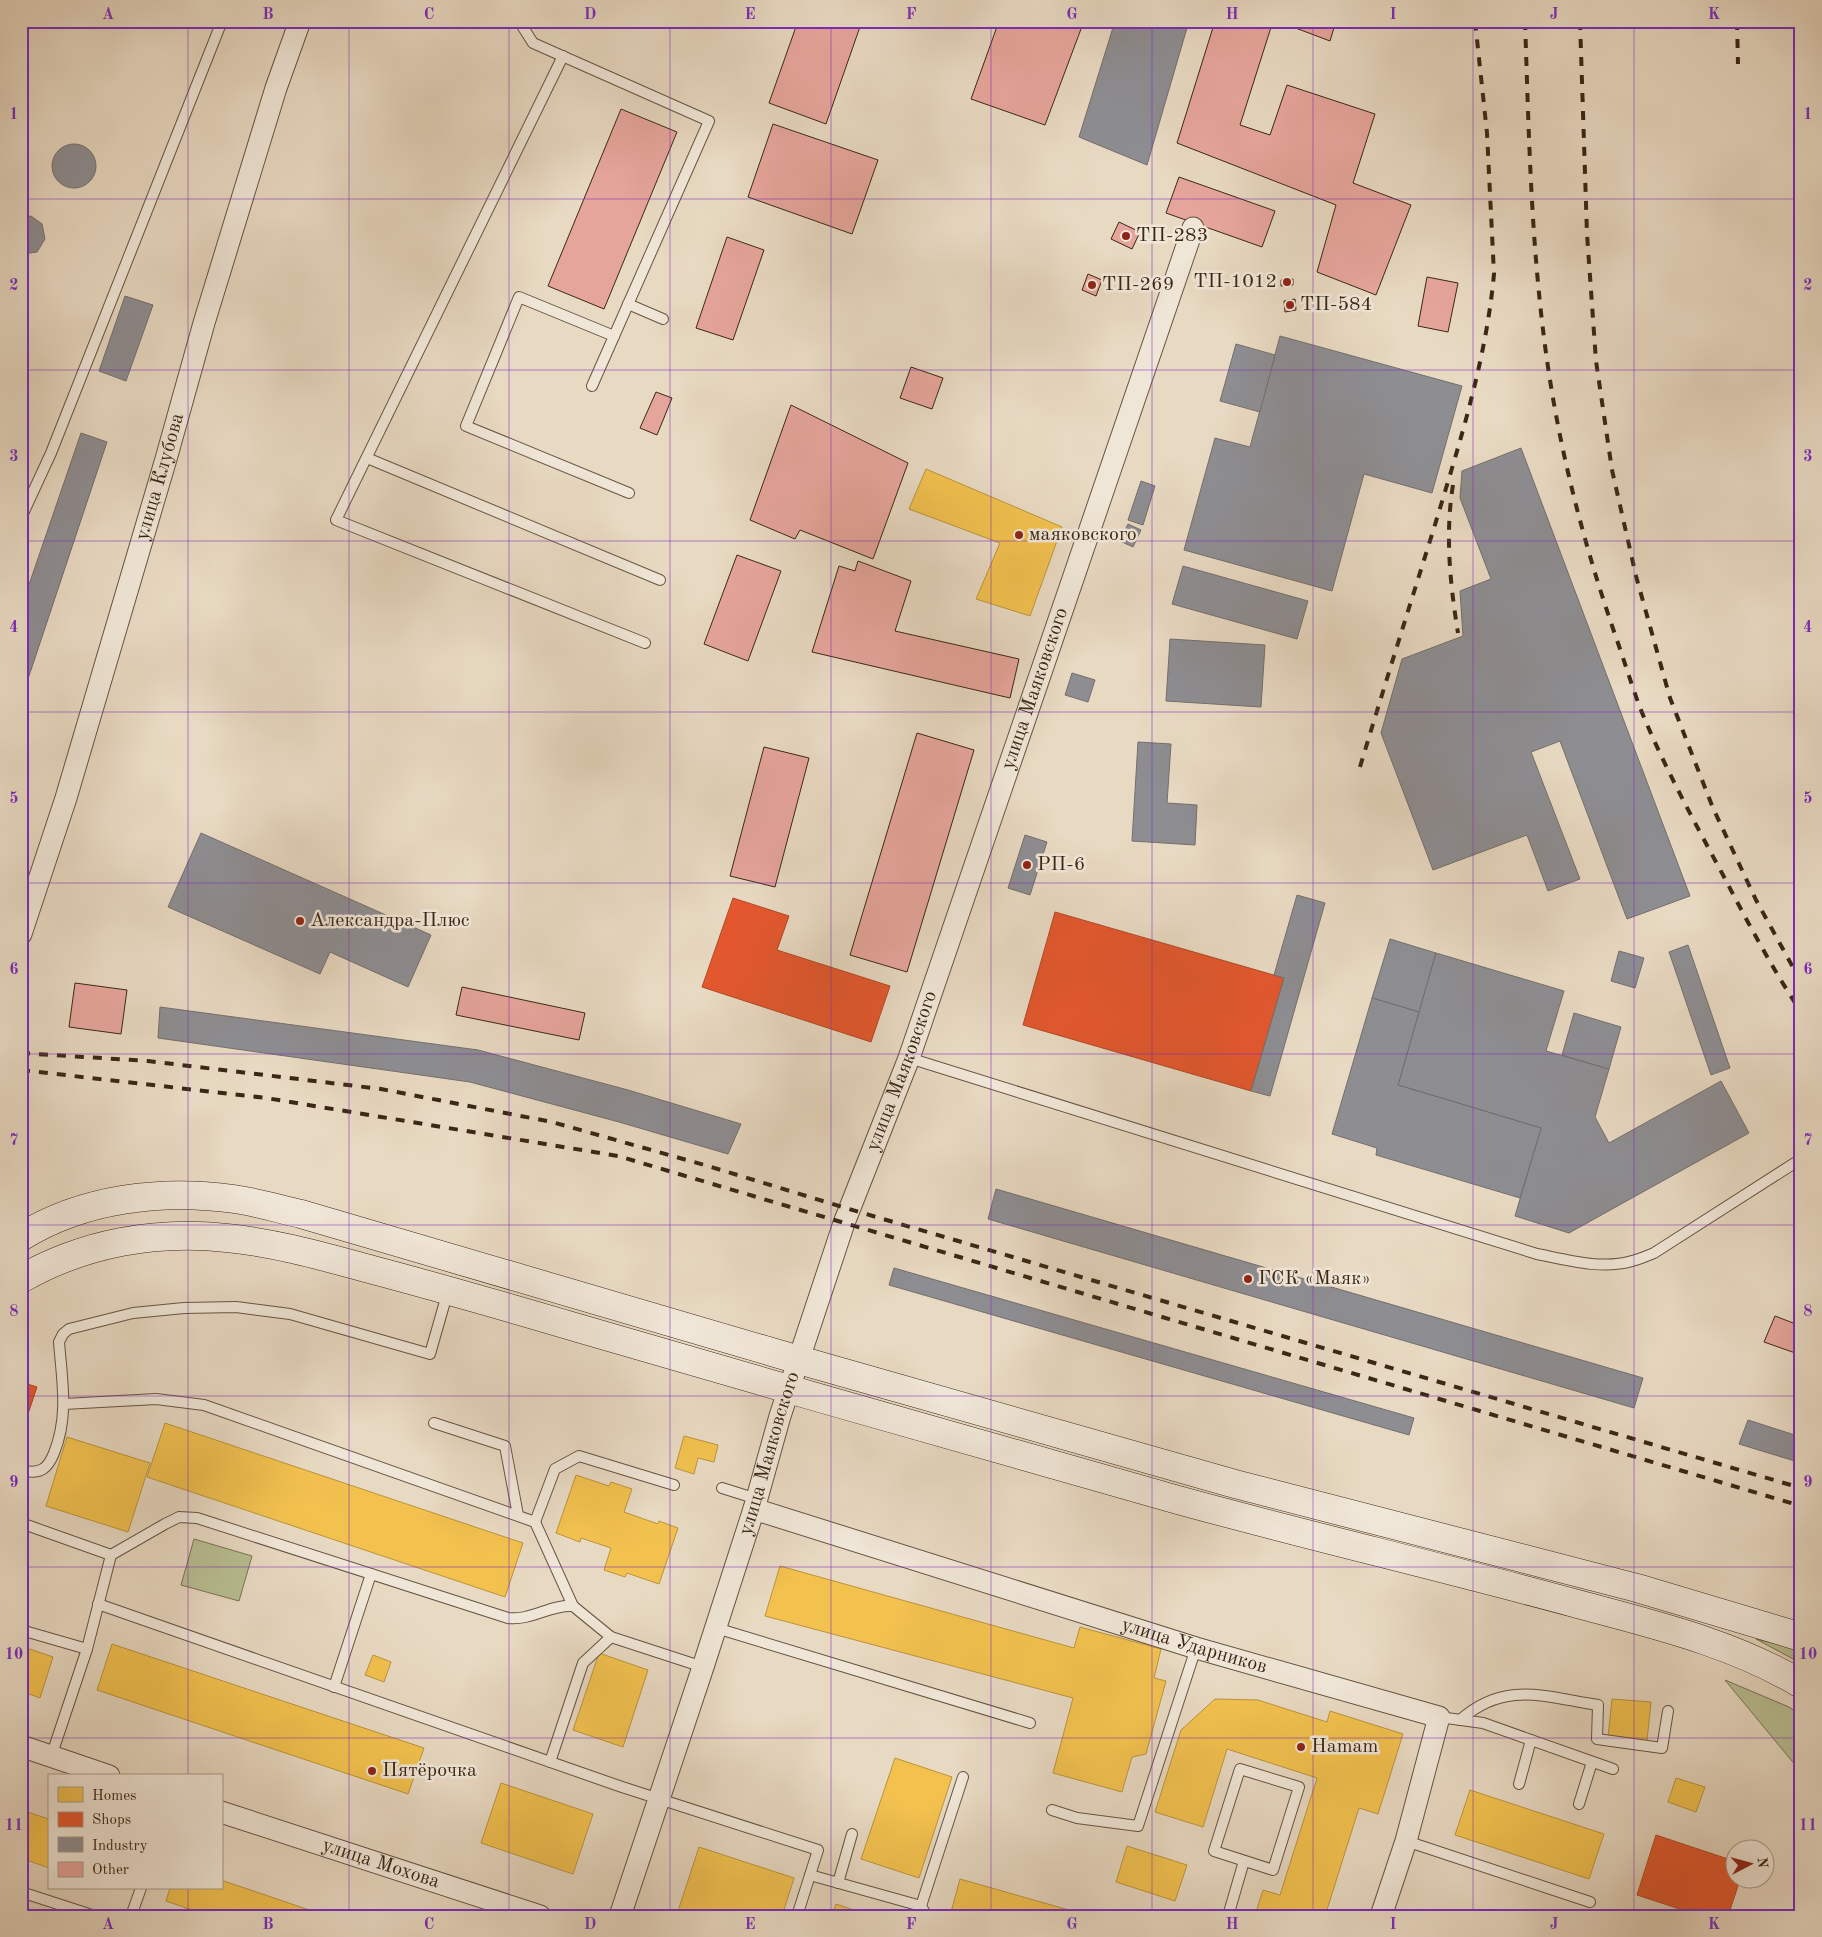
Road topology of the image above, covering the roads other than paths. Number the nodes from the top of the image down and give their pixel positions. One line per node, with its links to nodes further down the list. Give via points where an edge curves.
1 (222, 21): 12 (lane, via 51,453)
2 (300, 21): 15 (street, улица Клубова, via 276,88 204,323 69,788)
3 (519, 21): 4 (lane, via 533,43)
4 (563, 56): 6 (lane, via 709,120); 10 (lane)
5 (1194, 228): 16 (street, улица Маяковского)
6 (628, 304): 7 (lane); 8 (lane)
7 (663, 319)
8 (614, 336): 9 (lane); 11 (lane, via 519,297 466,426)
9 (592, 386)
10 (366, 458): 13 (lane); 14 (lane, via 336,520)
11 (629, 493)
12 (21, 518)
13 (660, 580)
14 (645, 643)
15 (21, 934)
16 (909, 1058): 17 (lane, via 1571,1262 1631,1262 1654,1253); 21 (street, улица Маяковского, via 844,1223)
17 (1801, 1159)
18 (21, 1238): 21 (main road, via 73,1213 121,1200 179,1195 235,1199 301,1214)
19 (21, 1279): 20 (main road, via 55,1262 96,1248 188,1234 234,1238 298,1250)
20 (448, 1291): 22 (main road); 23 (lane, via 430,1354 290,1314 236,1307 184,1308 84,1324 69,1329 58,1342)
21 (799, 1360): 22 (street, улица Маяковского); 40 (main road, via 1235,1484 1637,1588)
22 (789, 1390): 29 (street, улица Маяковского); 44 (main road, via 1229,1514 1659,1627 1748,1656)
23 (64, 1404): 25 (lane, via 63,1425 48,1466 42,1471); 30 (lane, via 156,1399 204,1405)
24 (434, 1423): 30 (lane, via 505,1446)
25 (23, 1470): 26 (lane)
26 (21, 1484)
27 (674, 1485): 31 (lane, via 580,1456 555,1469)
28 (722, 1488): 29 (lane)
29 (755, 1504): 37 (street, улица Маяковского); 41 (street, улица Ударников)
30 (518, 1515): 31 (lane)
31 (535, 1522): 36 (lane)
32 (21, 1523): 33 (lane)
33 (111, 1555): 34 (lane, via 179,1517 197,1518); 35 (lane)
34 (371, 1574): 36 (lane, via 508,1618); 45 (lane)
35 (98, 1604): 42 (lane); 45 (lane)
36 (574, 1606): 39 (lane)
37 (716, 1628): 43 (street, улица Маяковского); 49 (lane)
38 (21, 1630): 42 (lane)
39 (611, 1637): 43 (lane); 53 (lane, via 583,1663)
40 (1801, 1637)
41 (1196, 1648): 47 (street, улица Ударников); 61 (lane, via 1138,1826 1076,1818)
42 (87, 1649): 52 (lane)
43 (703, 1667): 59 (street, улица Маяковского)
44 (1801, 1684)
45 (334, 1687): 53 (lane)
46 (1668, 1711): 48 (lane, via 1662,1748 1596,1739 1598,1706 1519,1693 1495,1698 1473,1708)
47 (1439, 1717): 48 (lane); 64 (street)
48 (1460, 1720): 50 (lane, via 1482,1723)
49 (1030, 1723)
50 (1531, 1740): 54 (lane); 58 (lane)
51 (21, 1746): 52 (street)
52 (51, 1757): 56 (street)
53 (550, 1762): 59 (lane)
54 (1592, 1762): 55 (lane); 60 (lane)
55 (1613, 1769)
56 (103, 1774)
57 (963, 1776): 71 (lane)
58 (1518, 1784)
59 (659, 1799): 66 (lane, via 818,1850); 75 (street, улица Маяковского)
60 (1579, 1804)
61 (1052, 1810)
62 (222, 1812): 74 (street, улица Мохова)
63 (852, 1834): 67 (lane)
64 (1406, 1841): 70 (lane); 79 (street)
65 (1244, 1861): 65 (lane, via 1273,1870 1299,1787 1240,1769 1214,1851); 78 (lane)
66 (810, 1875): 67 (lane); 76 (lane)
67 (838, 1883): 71 (lane)
68 (140, 1890): 73 (lane)
69 (21, 1892): 72 (lane)
70 (1590, 1902)
71 (921, 1906): 77 (lane)
72 (95, 1916)
73 (131, 1916)
74 (540, 1916)
75 (620, 1916)
76 (797, 1916)
77 (927, 1916)
78 (1228, 1916)
79 (1381, 1916)

